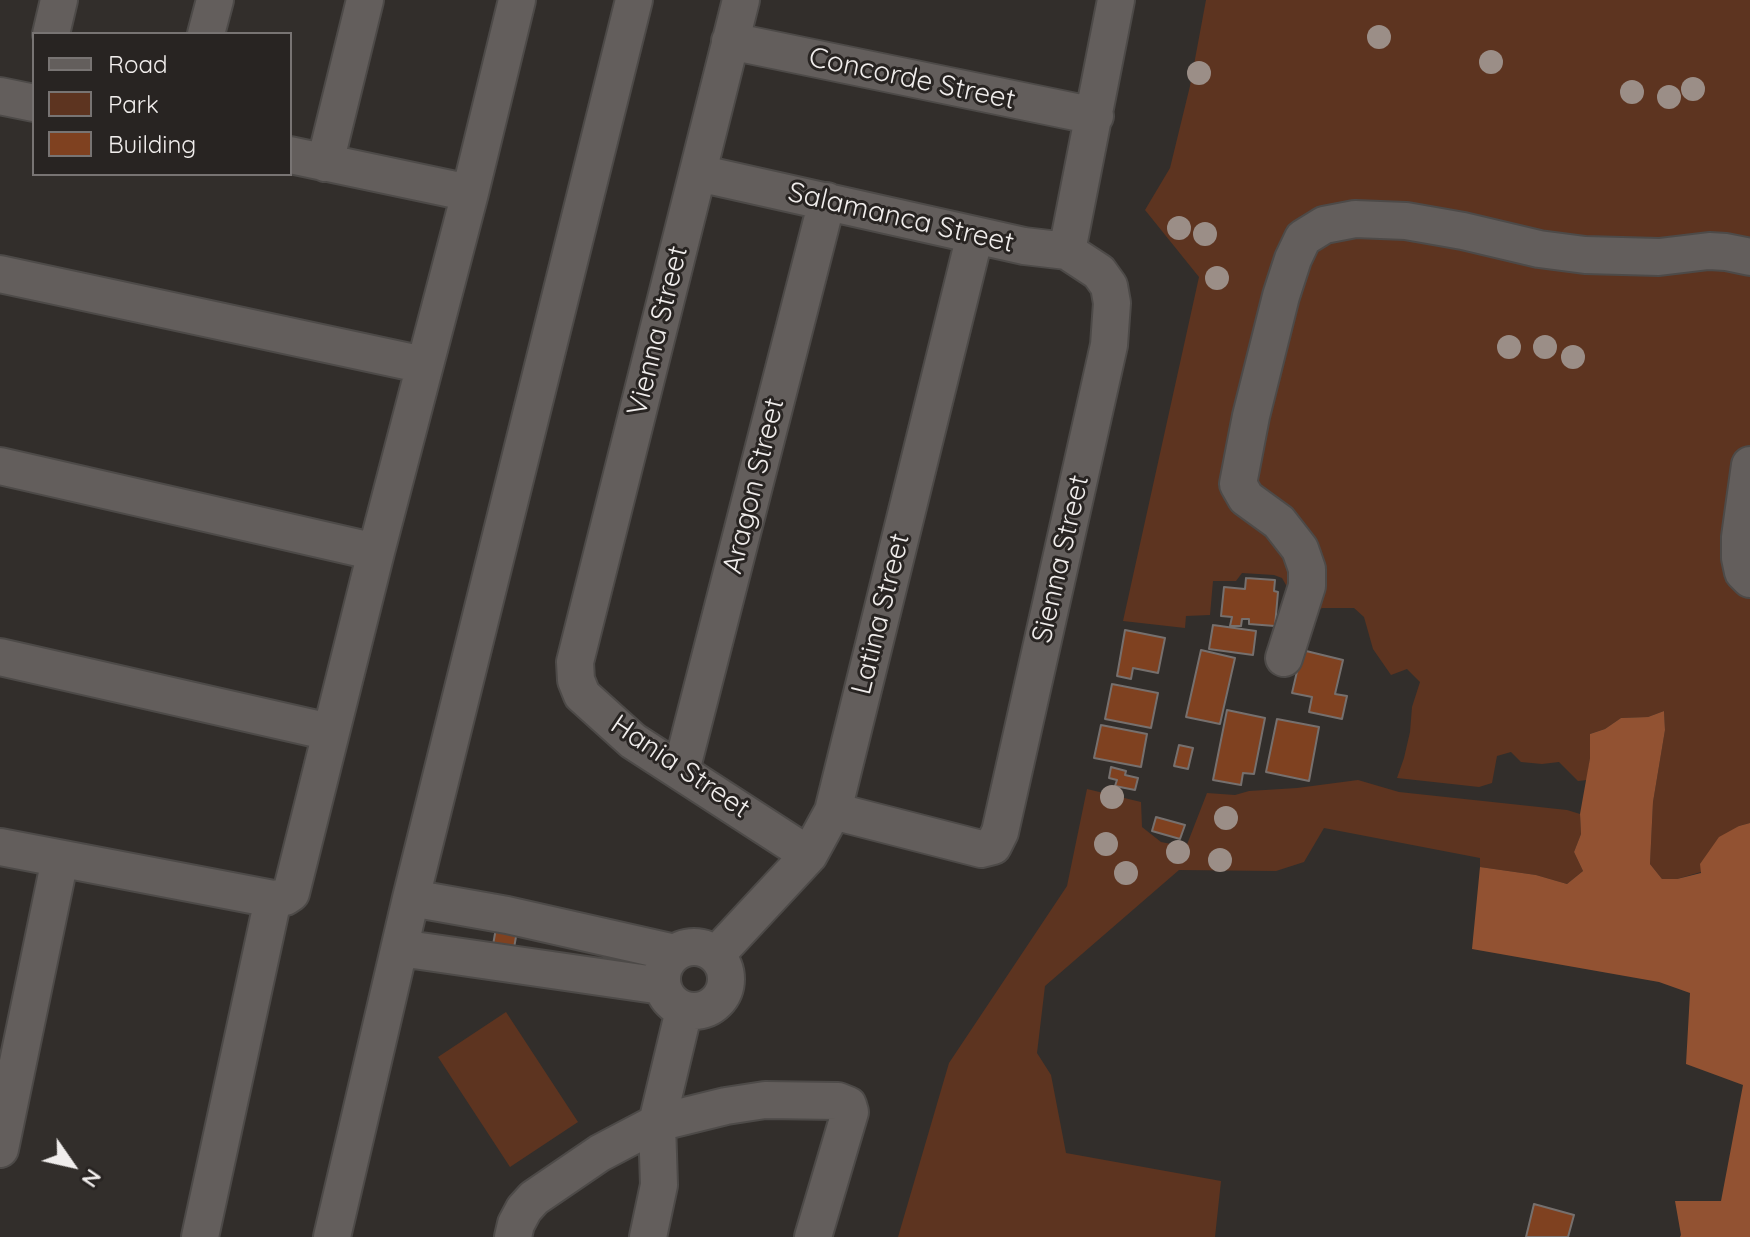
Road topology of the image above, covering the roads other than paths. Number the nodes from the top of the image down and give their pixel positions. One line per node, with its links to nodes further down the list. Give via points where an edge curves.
1 (59, 0): 8 (street)
2 (215, 0): 9 (street)
3 (365, 0): 15 (street)
4 (517, 0): 17 (street)
5 (634, 0): 38 (street)
6 (741, 0): 10 (street, Vienna Street)
7 (1116, 0): 13 (street)
8 (51, 32)
9 (207, 32)
10 (730, 41): 13 (street, Concorde Street); 16 (street, Vienna Street)
11 (0, 96): 12 (street)
12 (32, 103)
13 (1095, 116): 20 (street)
14 (292, 155): 15 (street)
15 (325, 163): 17 (street)
16 (698, 173): 18 (street, Salamanca Street); 31 (street, Vienna Street)
17 (470, 193): 24 (street)
18 (827, 201): 19 (street, Salamanca Street); 33 (street, Aragon Street)
19 (975, 235): 20 (street, Salamanca Street); 34 (street, Latina Street)
20 (1067, 251): 22 (street, Salamanca Street)
21 (1750, 257): 30 (street, via 1709,251 1659,257 1585,255 1393,220 1324,225 1303,238 1281,296 1238,484 1246,498 1279,522 1300,549 1307,569 1307,586)
22 (1099, 272): 34 (street, Sienna Street, via 1112,303 1109,345 1000,832 993,846 981,849)
23 (0, 274): 24 (street)
24 (424, 365): 27 (street)
25 (1750, 465): 28 (street, via 1740,558)
26 (0, 466): 27 (street)
27 (376, 552): 32 (street)
28 (1750, 579)
29 (0, 657): 32 (street)
30 (1284, 658)
31 (575, 662): 33 (street, Hania Street, via 582,695 633,741)
32 (330, 732): 39 (street, via 294,888)
33 (681, 771): 36 (street, Hania Street)
34 (833, 811): 36 (street, Latina Street)
35 (0, 847): 37 (street)
36 (809, 855): 43 (street, Latina Street)
37 (60, 859): 39 (street); 47 (street)
38 (411, 898): 40 (street); 42 (street)
39 (273, 899): 50 (street)
40 (468, 908): 41 (street); 44 (street)
41 (541, 923): 45 (street); 46 (street)
42 (400, 948): 44 (street); 51 (street)
43 (716, 955): 46 (street, via 696,947 685,949); 46 (street, via 726,974 725,985 706,1009)
44 (459, 956): 45 (street)
45 (535, 966): 46 (street)
46 (674, 983): 48 (street)
47 (4, 1112): 49 (street)
48 (657, 1123): 52 (street, via 600,1153 534,1198); 53 (street, via 659,1185); 54 (street, via 765,1100 848,1105)
49 (0, 1149)
50 (200, 1237)
51 (332, 1237)
52 (513, 1237)
53 (648, 1237)
54 (813, 1237)

